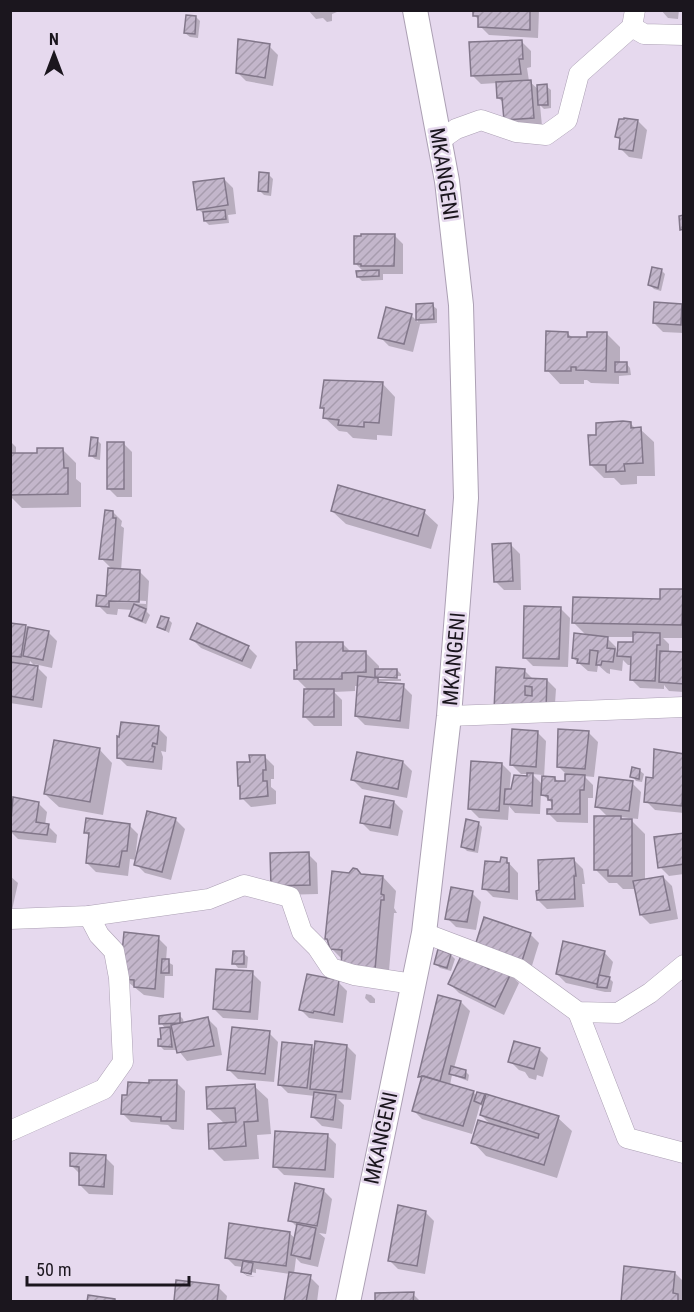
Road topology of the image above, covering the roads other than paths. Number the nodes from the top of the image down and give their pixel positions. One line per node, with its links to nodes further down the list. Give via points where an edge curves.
1 (415, 10): 4 (street, MKANGENI)
2 (633, 19): 3 (street, via 644,34); 4 (street, via 579,74 567,120 546,135 516,132 481,120 456,129)
3 (684, 34)
4 (440, 141): 6 (street, MKANGENI, via 461,305 466,476)
5 (684, 707): 6 (street)
6 (449, 716): 9 (street, MKANGENI)
7 (89, 916): 8 (street); 11 (street, via 209,898 244,885 290,897 302,932 331,968); 13 (street, via 114,951 123,1062 104,1089)
8 (10, 920)
9 (424, 933): 11 (street, MKANGENI); 12 (street, via 519,969)
10 (684, 965): 12 (street, via 618,1013)
11 (413, 984): 15 (street, MKANGENI)
12 (578, 1012): 14 (street, via 627,1138)
13 (10, 1131)
14 (684, 1153)
15 (348, 1302)

